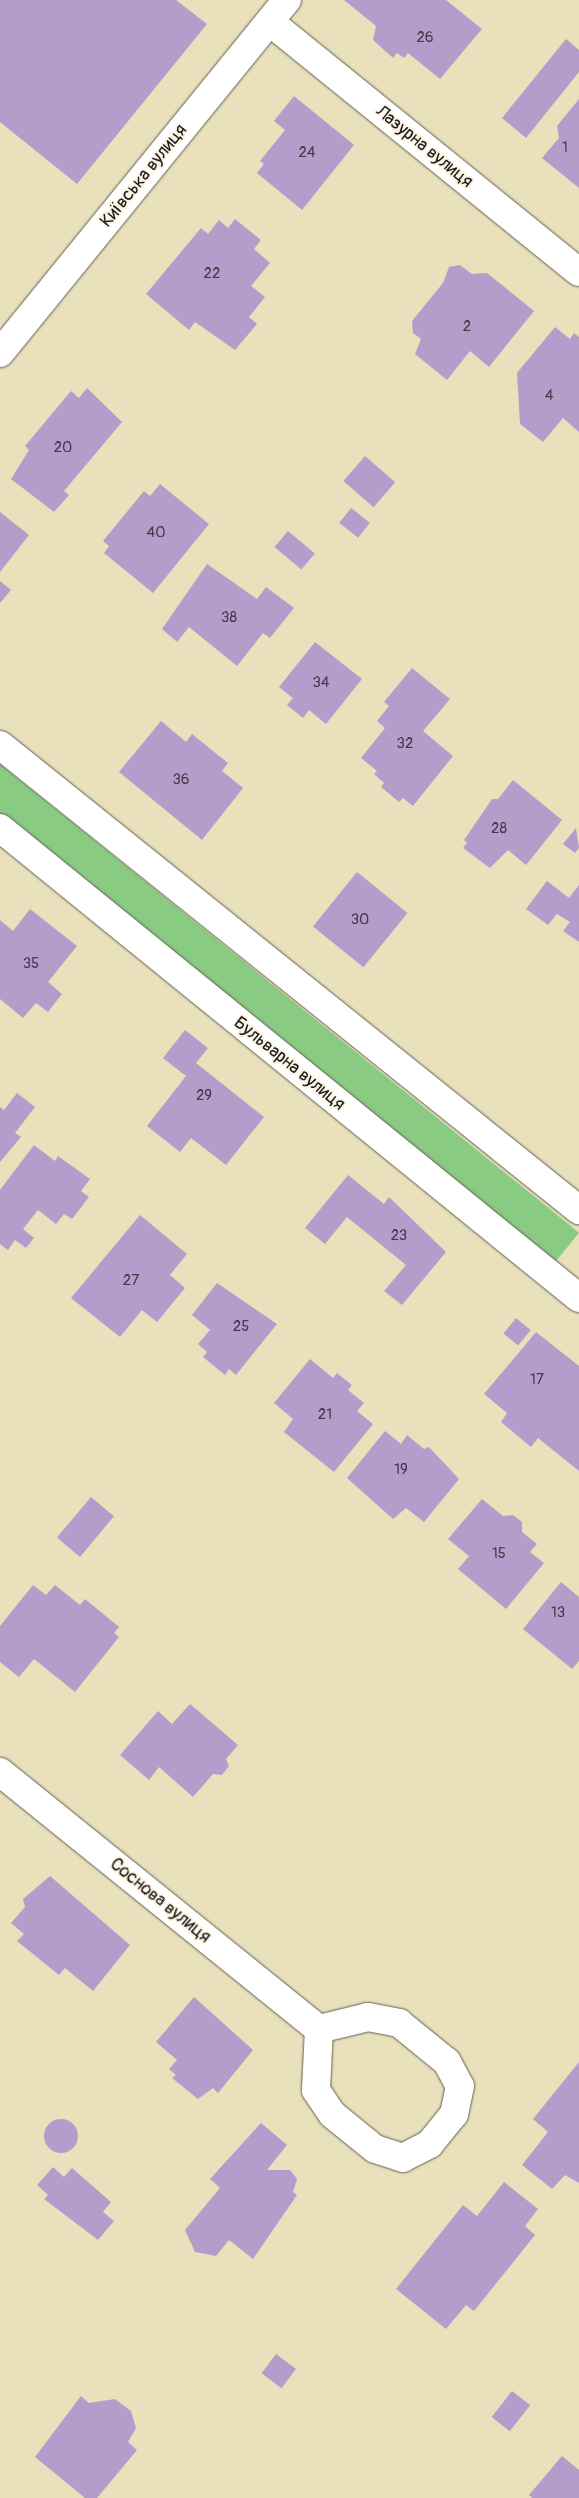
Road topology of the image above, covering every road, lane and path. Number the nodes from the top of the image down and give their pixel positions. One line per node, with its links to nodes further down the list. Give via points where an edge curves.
1 (288, 0): 2 (street, Київська вулиця)
2 (270, 22): 3 (street, Лазурна вулиця); 4 (street, Київська вулиця)
3 (579, 272)
4 (0, 353)
5 (0, 745): 7 (street)
6 (0, 828): 8 (street, Бульварна вулиця)
7 (579, 1210)
8 (579, 1298)
9 (0, 1772): 10 (street, Соснова вулиця)
10 (319, 2029): 10 (street, via 385,2017 447,2062 460,2086 459,2101 430,2144 403,2158 387,2155 332,2114 316,2090)

